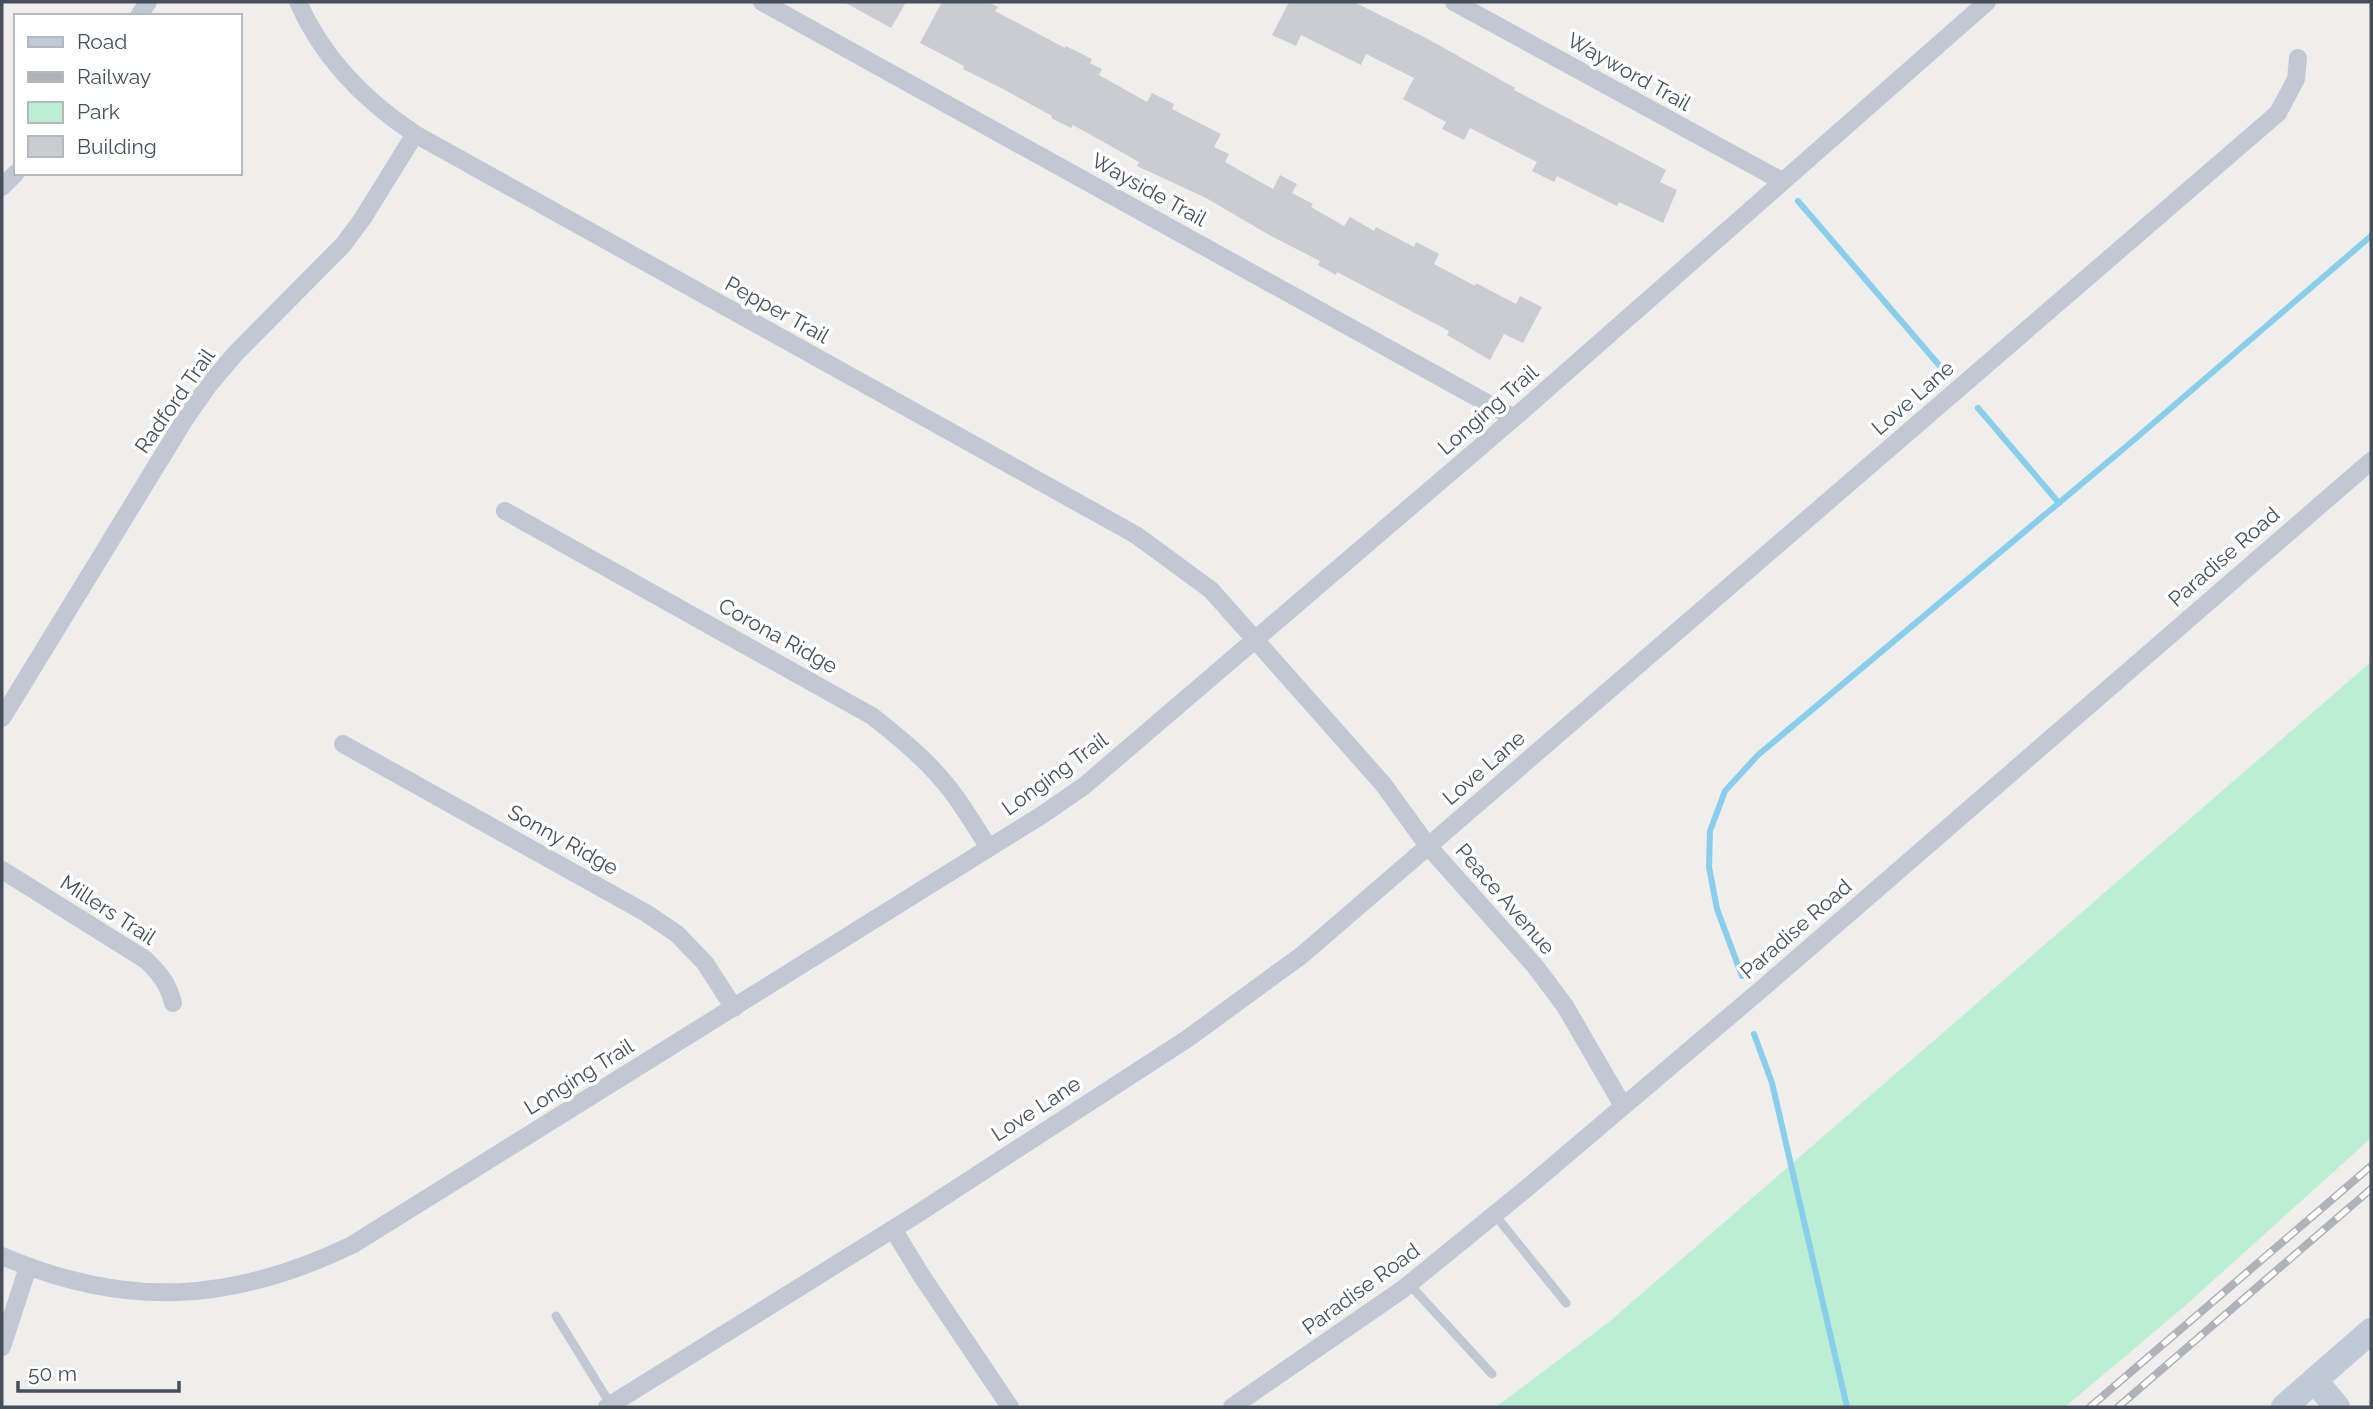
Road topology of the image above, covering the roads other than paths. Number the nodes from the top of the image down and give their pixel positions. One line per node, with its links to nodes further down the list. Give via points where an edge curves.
1 (298, 2): 6 (street, Pepper Trail, via 331,59 351,82)
2 (762, 2): 8 (street, Wayside Trail)
3 (1454, 2): 7 (street, Wayword Trail)
4 (1987, 2): 7 (street, Longing Trail)
5 (2298, 58): 14 (street, Love Lane, via 2297,79 2278,113)
6 (415, 134): 11 (street, Pepper Trail, via 1136,535 1211,590); 12 (street, Radford Trail, via 344,245 208,386)
7 (1782, 181): 8 (street, Longing Trail)
8 (1514, 418): 11 (street, Longing Trail)
9 (2371, 461): 19 (street, Paradise Road)
10 (505, 510): 15 (street, Corona Ridge, via 872,716 927,762)
11 (1255, 639): 14 (street, Peace Avenue, via 1384,784); 15 (street, Longing Trail, via 1084,786)
12 (2, 718)
13 (343, 744): 18 (street, Sonny Ridge, via 646,913 677,934 705,963)
14 (1428, 846): 19 (street, Peace Avenue, via 1543,976); 21 (street, Love Lane, via 1302,955 1187,1038)
15 (989, 848): 18 (street, Longing Trail)
16 (2, 870): 17 (street, Millers Trail, via 146,960 163,975)
17 (173, 1003)
18 (734, 1008): 23 (street, Longing Trail, via 352,1245 315,1263 237,1286 155,1293 74,1282)
19 (1623, 1105): 20 (street, Paradise Road)
20 (1495, 1214): 24 (street, Paradise Road); 25 (lane)
21 (893, 1229): 31 (street, Love Lane); 32 (street)
22 (2, 1256): 23 (street, Longing Trail)
23 (28, 1267): 28 (street)
24 (1409, 1284): 29 (lane); 33 (street, Paradise Road)
25 (1566, 1303)
26 (556, 1316): 31 (lane)
27 (2371, 1331): 30 (main road)
28 (2, 1347)
29 (1492, 1374)
30 (2315, 1381): 34 (main road); 35 (main road)
31 (609, 1406)
32 (1010, 1407)
33 (1232, 1407)
34 (2284, 1407)
35 (2337, 1407)

